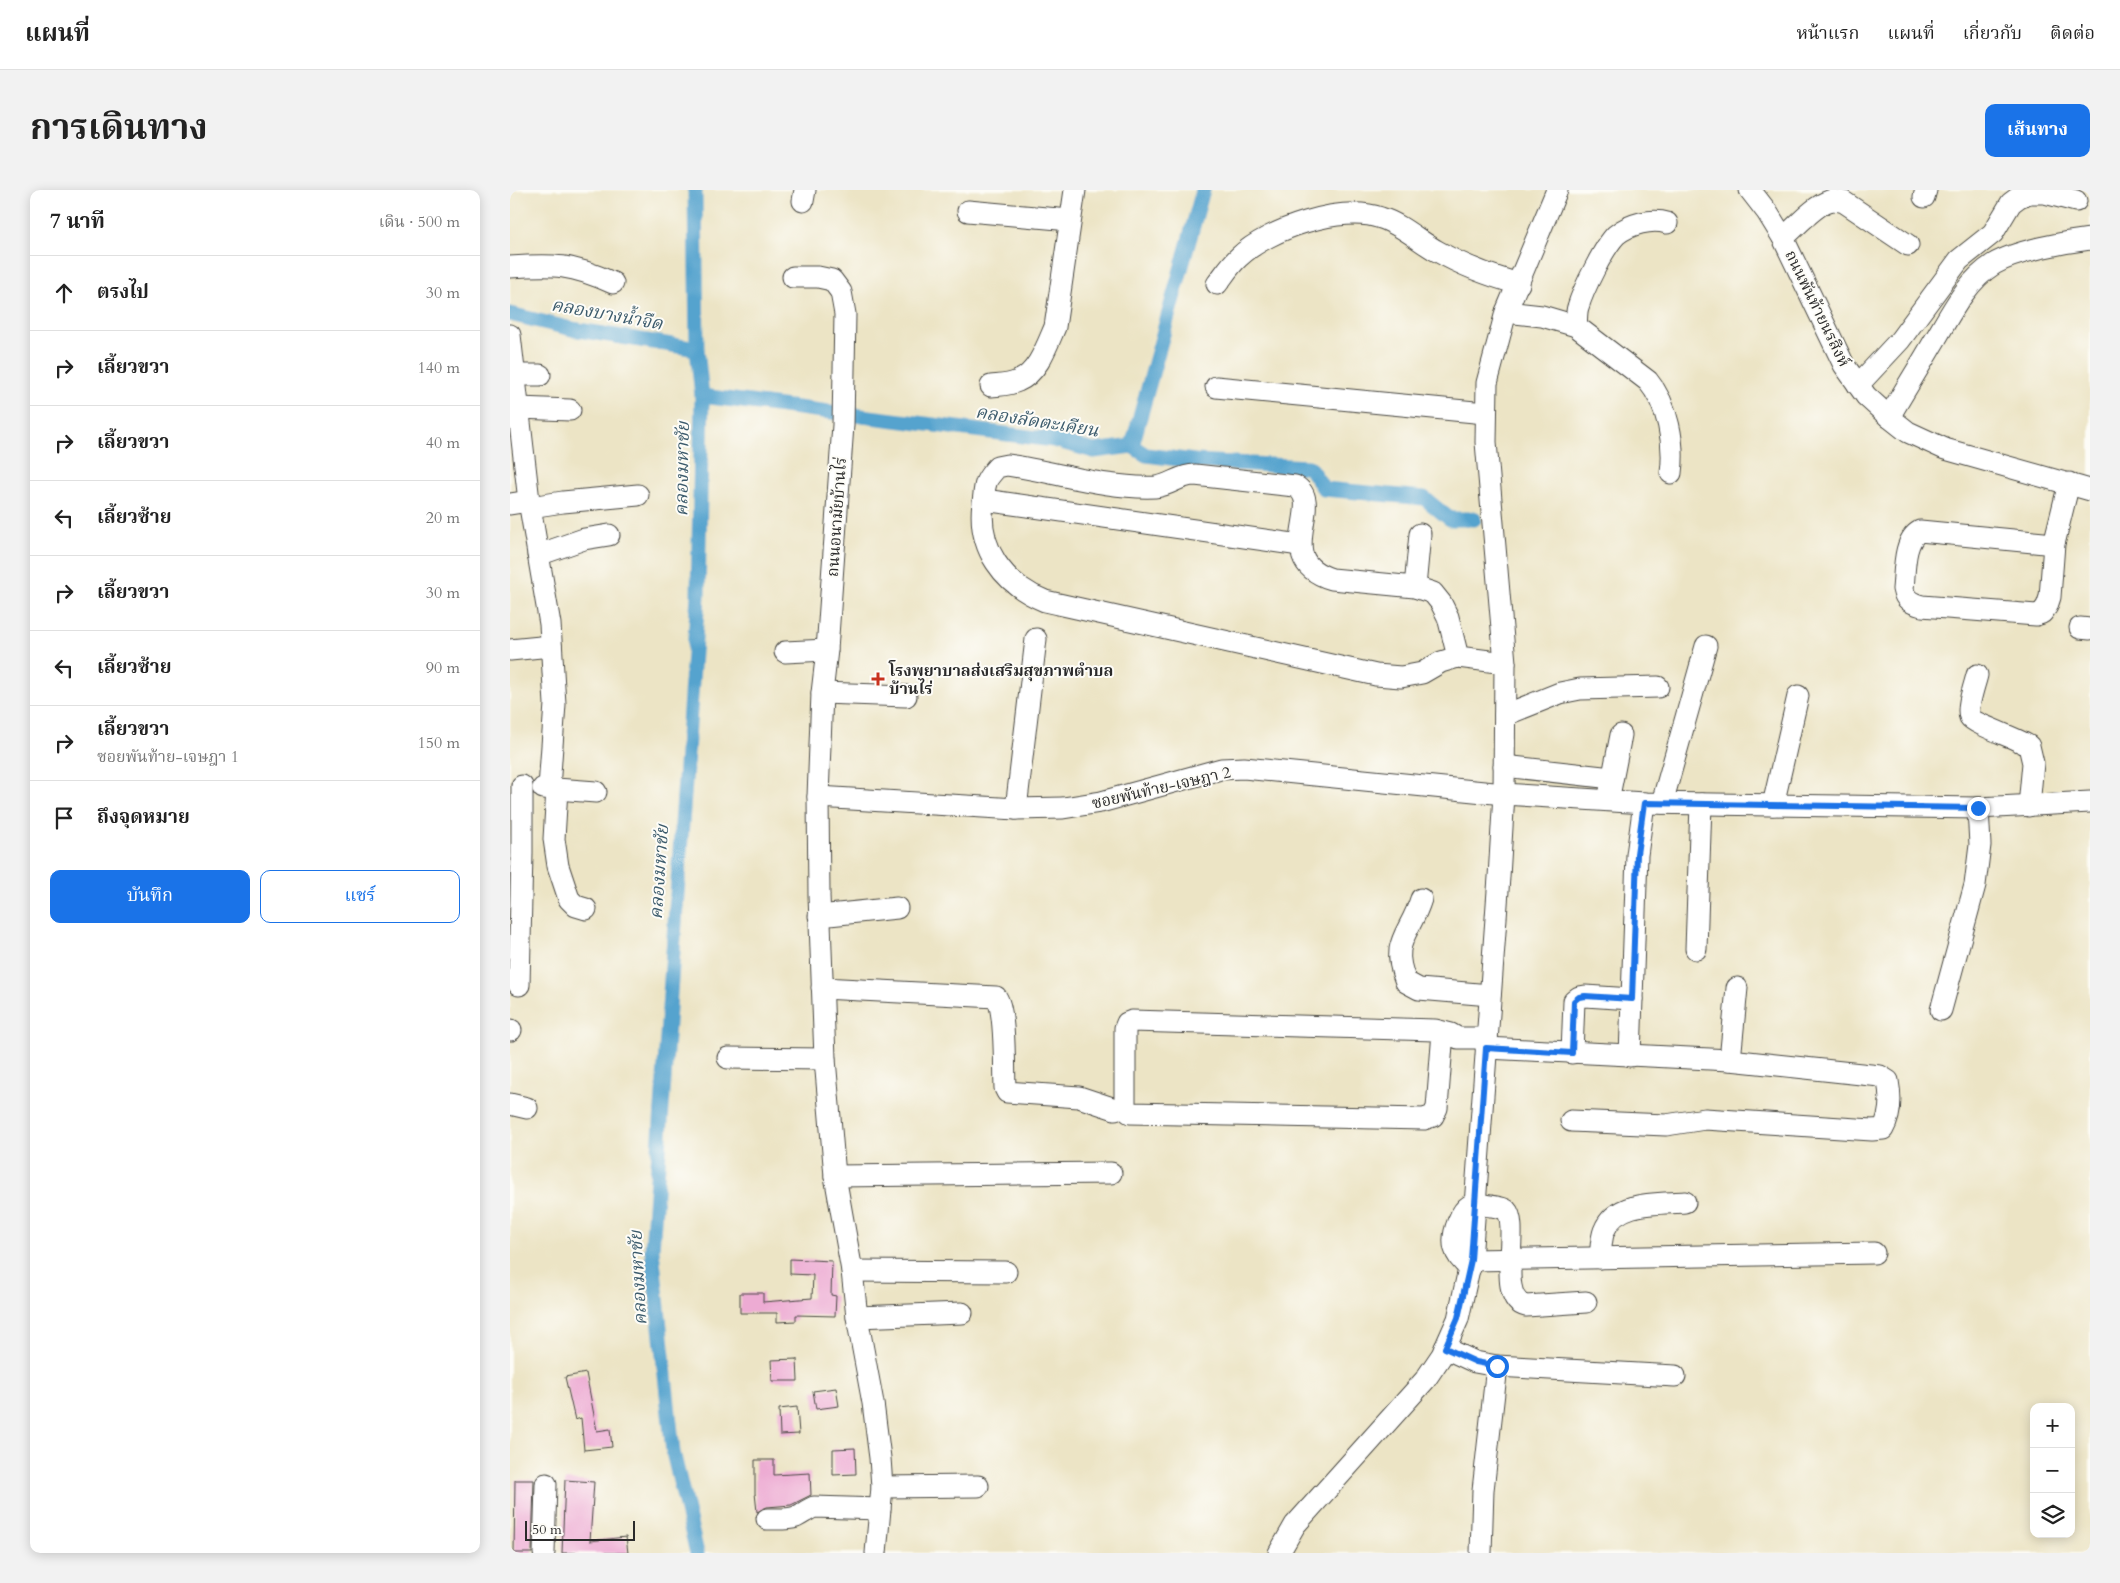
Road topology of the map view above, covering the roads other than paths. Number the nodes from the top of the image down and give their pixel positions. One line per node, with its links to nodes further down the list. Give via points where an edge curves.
1 (1075, 190): 6 (street)
2 (1557, 190): 15 (street)
3 (1751, 191): 8 (street, ถนนพันท้ายนรสิงห์)
4 (2076, 202): 21 (street, via 2045,193 2019,197 1993,233 1959,260 1900,340)
5 (968, 211): 6 (street)
6 (1070, 220): 22 (street, via 1055,327 1040,360 1019,381)
7 (1667, 223): 17 (street, via 1657,220 1643,223 1616,235 1583,293)
8 (1783, 238): 10 (street, via 1822,205 1838,200); 21 (street, ถนนพันท้ายนรสิงห์, via 1844,365)
9 (2090, 239): 27 (street, via 2008,257 1992,265 1957,302)
10 (1908, 245)
11 (510, 268): 13 (street, via 568,266 594,273)
12 (793, 277): 45 (street, ถนนอนามัยบ้านไร่, via 832,280 841,292 845,314 843,425)
13 (613, 283)
14 (1217, 284): 15 (street, via 1239,257 1268,238 1303,222 1357,213 1382,218 1462,264)
15 (1519, 284): 16 (street)
16 (1506, 312): 17 (street, via 1542,316); 26 (street, via 1487,382)
17 (1576, 326): 29 (street, via 1648,381 1656,391 1669,429 1673,453)
18 (511, 341): 19 (street)
19 (515, 374): 20 (street); 24 (street)
20 (540, 375)
21 (1858, 385): 27 (street, ถนนพันท้ายนรสิงห์)
22 (991, 386)
23 (1216, 387): 26 (street)
24 (519, 408): 25 (street); 28 (street)
25 (570, 410)
26 (1485, 413): 48 (street)
27 (1889, 418): 30 (street, ถนนพันท้ายนรสิงห์, via 1908,432 1944,449)
28 (516, 439): 34 (street)
29 (1671, 473)
30 (2069, 483): 31 (street, ถนนพันท้ายนรสิงห์); 37 (street)
31 (2090, 490)
32 (638, 495): 34 (street)
33 (984, 500): 38 (street); 38 (street, via 986,483 997,467 1008,465 1122,485 1158,487 1185,475 1287,484 1304,494); 47 (street, via 984,528 989,551 1009,580 1044,601 1376,675 1401,677 1422,673)
34 (523, 504): 39 (street)
35 (1420, 534): 40 (street)
36 (609, 535): 39 (street, via 584,539)
37 (2054, 544): 37 (street, via 2050,597 2042,613 1922,606 1904,595 1909,541 1920,531)
38 (1300, 545): 40 (street, via 1305,562 1320,575)
39 (538, 555): 42 (street)
40 (1415, 587): 47 (street, via 1433,593 1441,603)
41 (1036, 639): 70 (street)
42 (551, 646): 44 (street); 59 (street, via 555,704)
43 (1706, 646): 65 (street)
44 (510, 650)
45 (827, 650): 46 (street); 51 (street, ถนนอนามัยบ้านไร่)
46 (785, 652)
47 (1458, 657): 48 (street)
48 (1505, 663): 54 (street)
49 (1977, 674): 68 (street, via 1970,716 1975,722 2029,746 2033,763)
50 (1658, 687): 54 (street, via 1580,688)
51 (822, 692): 52 (street); 62 (street, ถนนอนามัยบ้านไร่)
52 (906, 696)
53 (1798, 696): 67 (street)
54 (1505, 715): 56 (street)
55 (1621, 735): 57 (street)
56 (1504, 766): 57 (street); 61 (street)
57 (1612, 778): 63 (street)
58 (516, 785): 59 (street); 76 (street, via 522,853)
59 (553, 788): 60 (street); 73 (street, via 558,866 570,899 576,906)
60 (596, 792)
61 (1504, 794): 63 (street, ซอยพันท้าย-เจษฎา 2); 70 (street, ซอยพันท้าย-เจษฎา 2, via 1244,768 1221,769 1082,805); 79 (street)
62 (818, 797): 70 (street, ซอยพันท้าย-เจษฎา 2); 74 (street, ถนนอนามัยบ้านไร่)
63 (1610, 801): 65 (street, ซอยพันท้าย-เจษฎา 2)
64 (2090, 802): 68 (street, ซอยพันท้าย-เจษฎา 2)
65 (1653, 803): 66 (street, ซอยพันท้าย-เจษฎา 2); 80 (street, via 1637,854)
66 (1701, 804): 67 (street, ซอยพันท้าย-เจษฎา 2); 75 (street)
67 (1773, 806): 69 (street, ซอยพันท้าย-เจษฎา 2)
68 (2029, 806): 69 (street, ซอยพันท้าย-เจษฎา 2)
69 (1978, 808): 81 (street, via 1980,845 1975,886)
70 (1016, 809)
71 (1421, 899): 79 (street, via 1399,947 1406,982 1419,989)
72 (897, 908): 74 (street)
73 (586, 909)
74 (819, 916): 77 (street, ถนนอนามัยบ้านไร่)
75 (1696, 949)
76 (519, 985)
77 (822, 988): 87 (street, ถนนอนามัยบ้านไร่); 89 (street, via 996,997 1000,1002 1007,1092 1079,1097)
78 (1737, 988): 88 (street)
79 (1490, 994): 83 (street)
80 (1632, 999): 84 (street, via 1585,996 1574,1001); 85 (street)
81 (1941, 1010)
82 (1443, 1032): 82 (street, via 1132,1020 1125,1028 1125,1109 1130,1113 1424,1119 1433,1116 1437,1108); 83 (street)
83 (1487, 1043): 84 (street); 94 (street)
84 (1572, 1053): 85 (street)
85 (1630, 1056): 88 (street)
86 (728, 1058): 87 (street)
87 (825, 1059): 92 (street, ถนนอนามัยบ้านไร่)
88 (1730, 1060): 90 (street, via 1880,1076 1888,1081 1891,1093 1888,1121 1883,1129 1872,1130 1705,1119 1666,1125)
89 (1115, 1109)
90 (1572, 1121)
91 (1111, 1173): 92 (street)
92 (835, 1176): 99 (street, ถนนอนามัยบ้านไร่)
93 (1685, 1202): 96 (street, via 1624,1209 1611,1219 1604,1230)
94 (1475, 1204): 97 (street, via 1499,1207 1510,1216); 98 (street)
95 (1874, 1253): 96 (street)
96 (1600, 1258): 97 (street)
97 (1510, 1260): 98 (street); 101 (street, via 1512,1291 1519,1304)
98 (1471, 1264): 104 (street, via 1458,1318)
99 (852, 1271): 100 (street); 103 (street, ถนนอนามัยบ้านไร่)
100 (1006, 1272)
101 (1586, 1302)
102 (962, 1313): 103 (street)
103 (857, 1317): 109 (street, ถนนอนามัยบ้านไร่, via 873,1403)
104 (1445, 1348): 105 (street, via 1476,1362); 114 (street, via 1425,1380 1296,1525)
105 (1497, 1366): 106 (street); 115 (street, via 1483,1490)
106 (1675, 1376)
107 (546, 1484): 112 (street)
108 (978, 1486): 109 (street)
109 (882, 1487): 110 (street, ถนนอนามัยบ้านไร่)
110 (880, 1509): 111 (street, via 814,1507 798,1516); 113 (street, ถนนอนามัยบ้านไร่)
111 (768, 1519)
112 (544, 1553)
113 (876, 1553)
114 (1279, 1553)
115 (1481, 1553)

